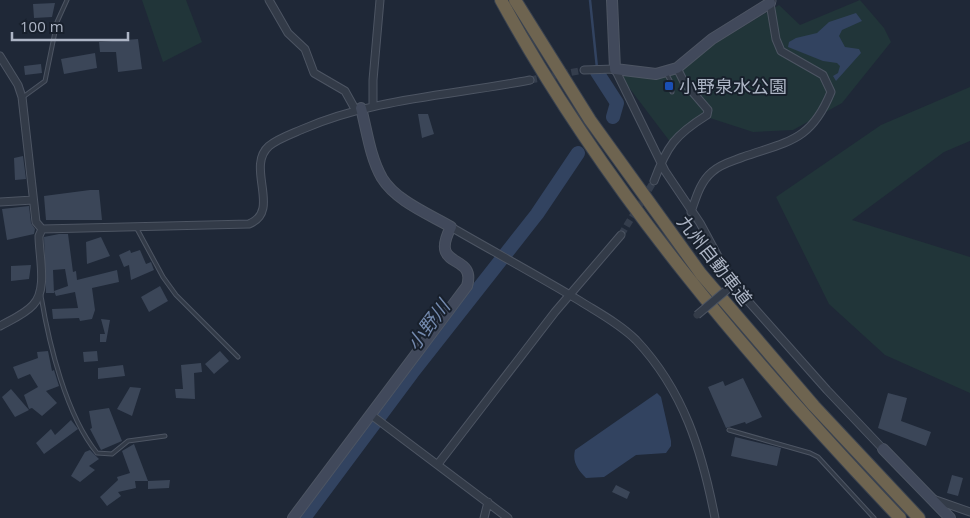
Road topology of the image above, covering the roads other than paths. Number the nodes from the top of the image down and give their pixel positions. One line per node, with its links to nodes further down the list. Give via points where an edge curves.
1 (67, 0): 15 (lane, via 56,22 45,81)
2 (269, 0): 17 (street, via 288,33 305,49 314,72 345,91)
3 (380, 0): 16 (street, via 372,80)
4 (501, 0): 46 (highway, 九州自動車道, via 557,94 668,252 710,306 839,454)
5 (515, 0): 47 (highway, 九州自動車道, via 595,127 701,274 814,406)
6 (612, 0): 10 (street)
7 (772, 2): 9 (street, via 712,39); 22 (street, via 776,39 781,51 823,75 831,92 817,121 801,135 712,171 701,184)
8 (0, 56): 15 (street, via 15,78)
9 (677, 68): 12 (street); 18 (street, via 684,82 708,110 707,115 681,133)
10 (611, 69): 11 (street); 12 (street, via 656,74); 18 (street)
11 (584, 70)
12 (666, 72): 14 (lane)
13 (530, 80): 16 (street)
14 (672, 92)
15 (22, 97): 20 (street)
16 (373, 106): 17 (street)
17 (358, 108): 23 (street, via 325,119 268,147 259,168 264,206 254,222); 24 (street, via 383,179 399,196)
18 (661, 163): 19 (street); 22 (street)
19 (654, 182)
20 (32, 200): 21 (street); 25 (street, via 36,222)
21 (0, 202)
22 (691, 212): 27 (street)
23 (136, 227): 25 (street); 32 (lane, via 176,295)
24 (451, 227): 29 (street); 33 (street, via 444,239 444,249 468,272 467,286)
25 (42, 229): 28 (street, via 39,236)
26 (621, 235): 29 (street)
27 (731, 286): 30 (street, bridge); 36 (street)
28 (40, 293): 31 (street, via 35,304); 35 (lane, via 51,346 66,394 86,440 97,453 112,454 128,440)
29 (569, 295): 37 (street); 44 (street, via 634,338 668,382 694,432)
30 (697, 315)
31 (0, 326)
32 (238, 356)
33 (372, 415): 37 (street); 41 (street)
34 (729, 430): 45 (lane, via 810,452)
35 (165, 436)
36 (883, 449): 38 (street)
37 (438, 464): 39 (street)
38 (932, 499): 40 (street); 48 (street)
39 (488, 502): 42 (street); 43 (street)
40 (970, 512)
41 (293, 518)
42 (484, 518)
43 (508, 518)
44 (715, 518)
45 (874, 518)
46 (900, 518)
47 (919, 518)
48 (950, 518)

